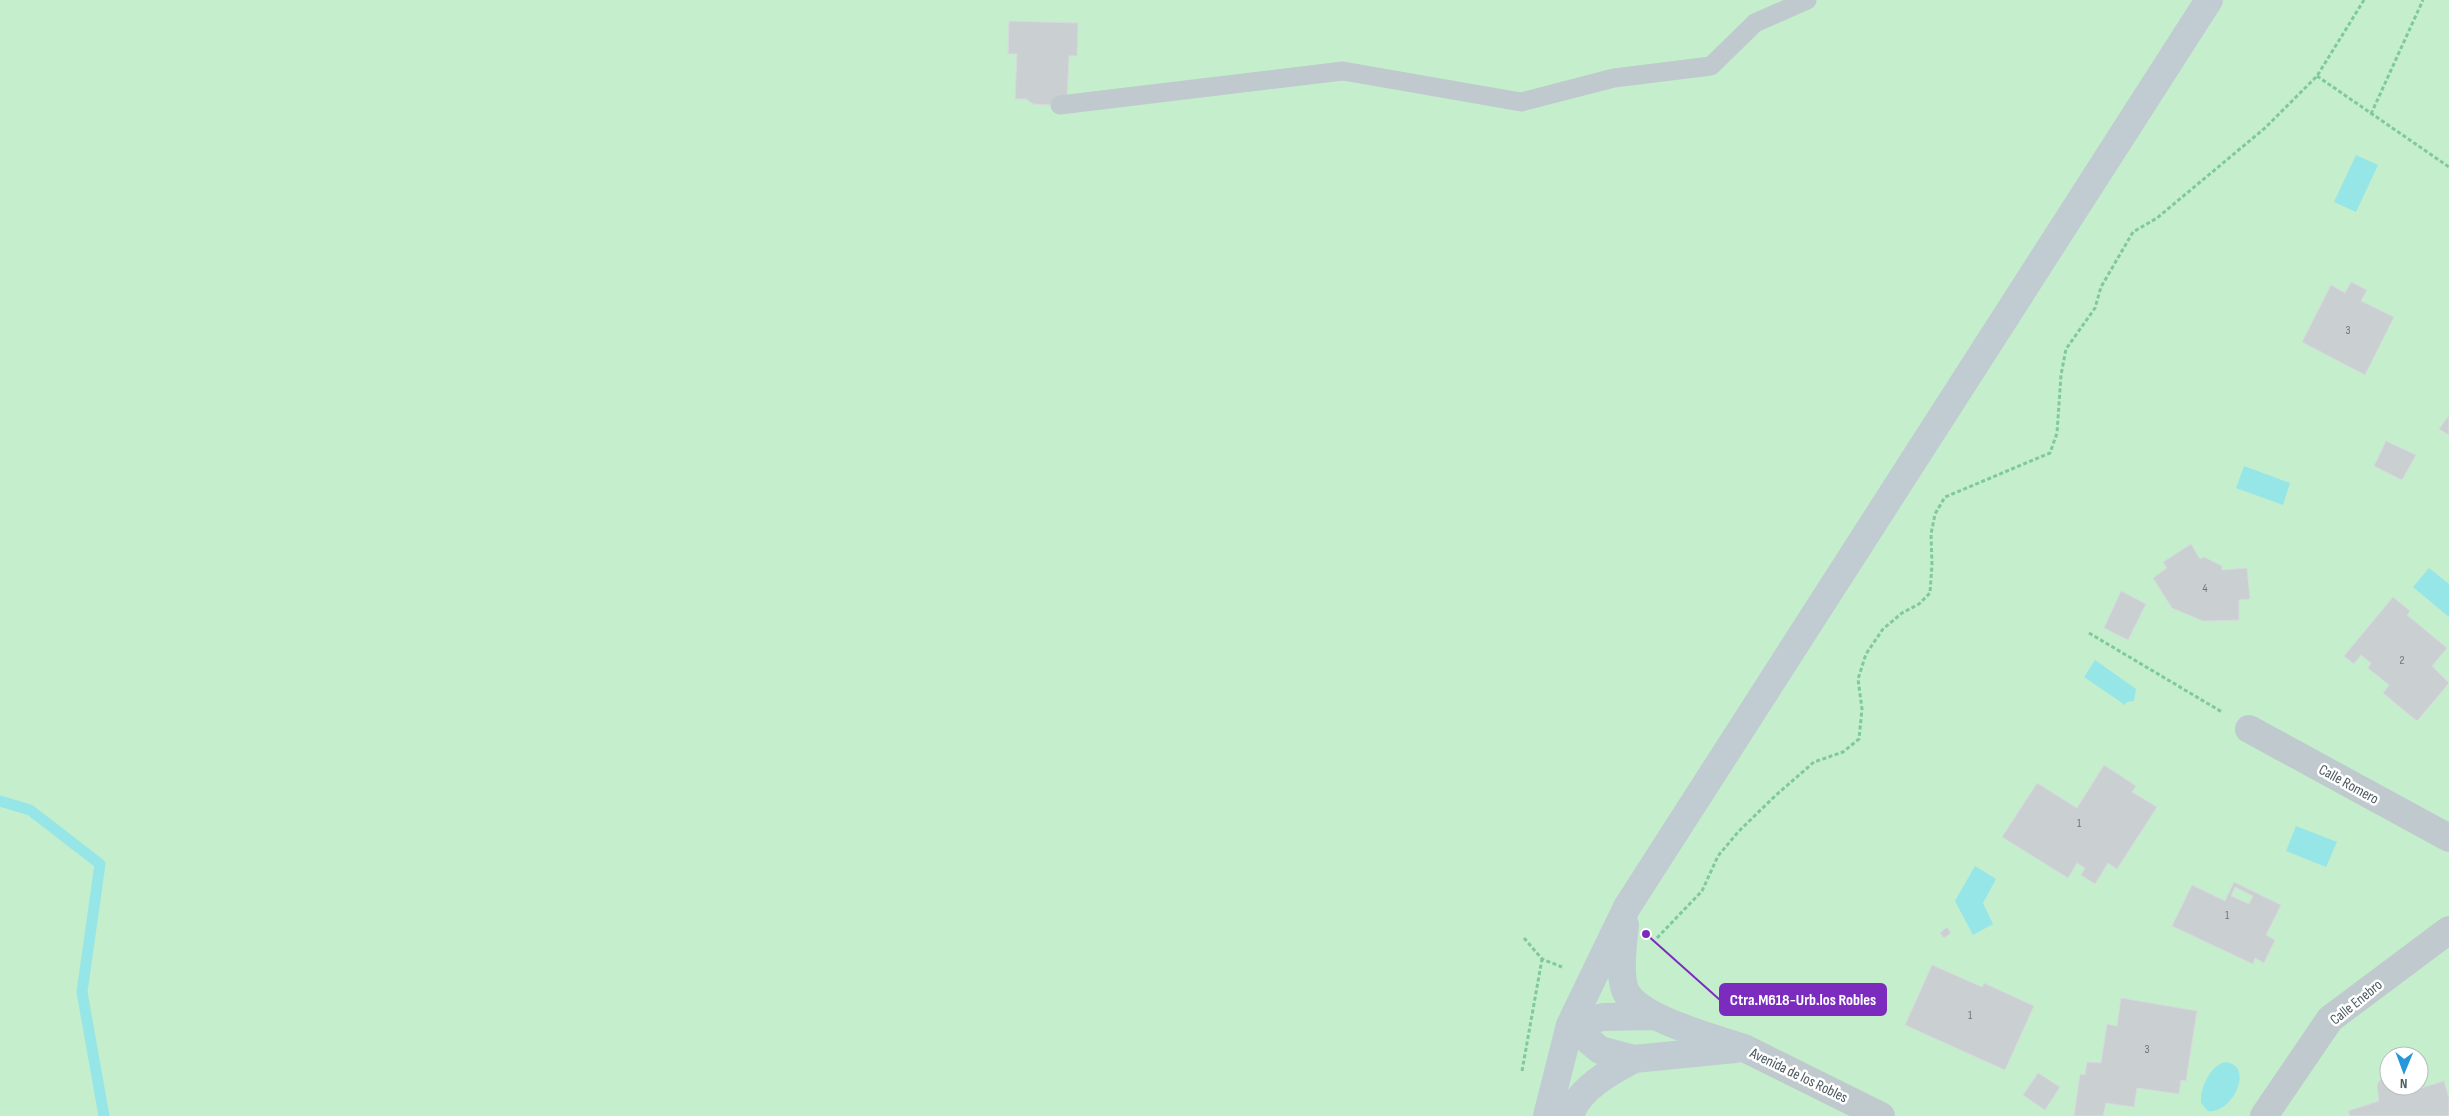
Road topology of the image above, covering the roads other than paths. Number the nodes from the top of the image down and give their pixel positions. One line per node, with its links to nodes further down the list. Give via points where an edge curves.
1 (1807, 0): 3 (lane, via 1755,23 1711,66 1614,78 1521,102 1343,71)
2 (2209, 0): 6 (main road)
3 (1060, 106)
4 (2249, 729): 5 (street, Calle Romero)
5 (2449, 838)
6 (1627, 906): 8 (main road, via 1621,960 1627,993); 9 (main road)
7 (2449, 930): 15 (street, Calle Enebro, via 2330,1020)
8 (1653, 1016): 9 (main road, via 1602,1016); 10 (main road)
9 (1570, 1024): 11 (main road, via 1600,1050); 12 (main road)
10 (1744, 1048): 11 (main road); 14 (street, Avenida de los Robles)
11 (1634, 1059): 13 (main road, via 1608,1073 1573,1104)
12 (1546, 1116)
13 (1570, 1116)
14 (1880, 1116)
15 (2264, 1116)

